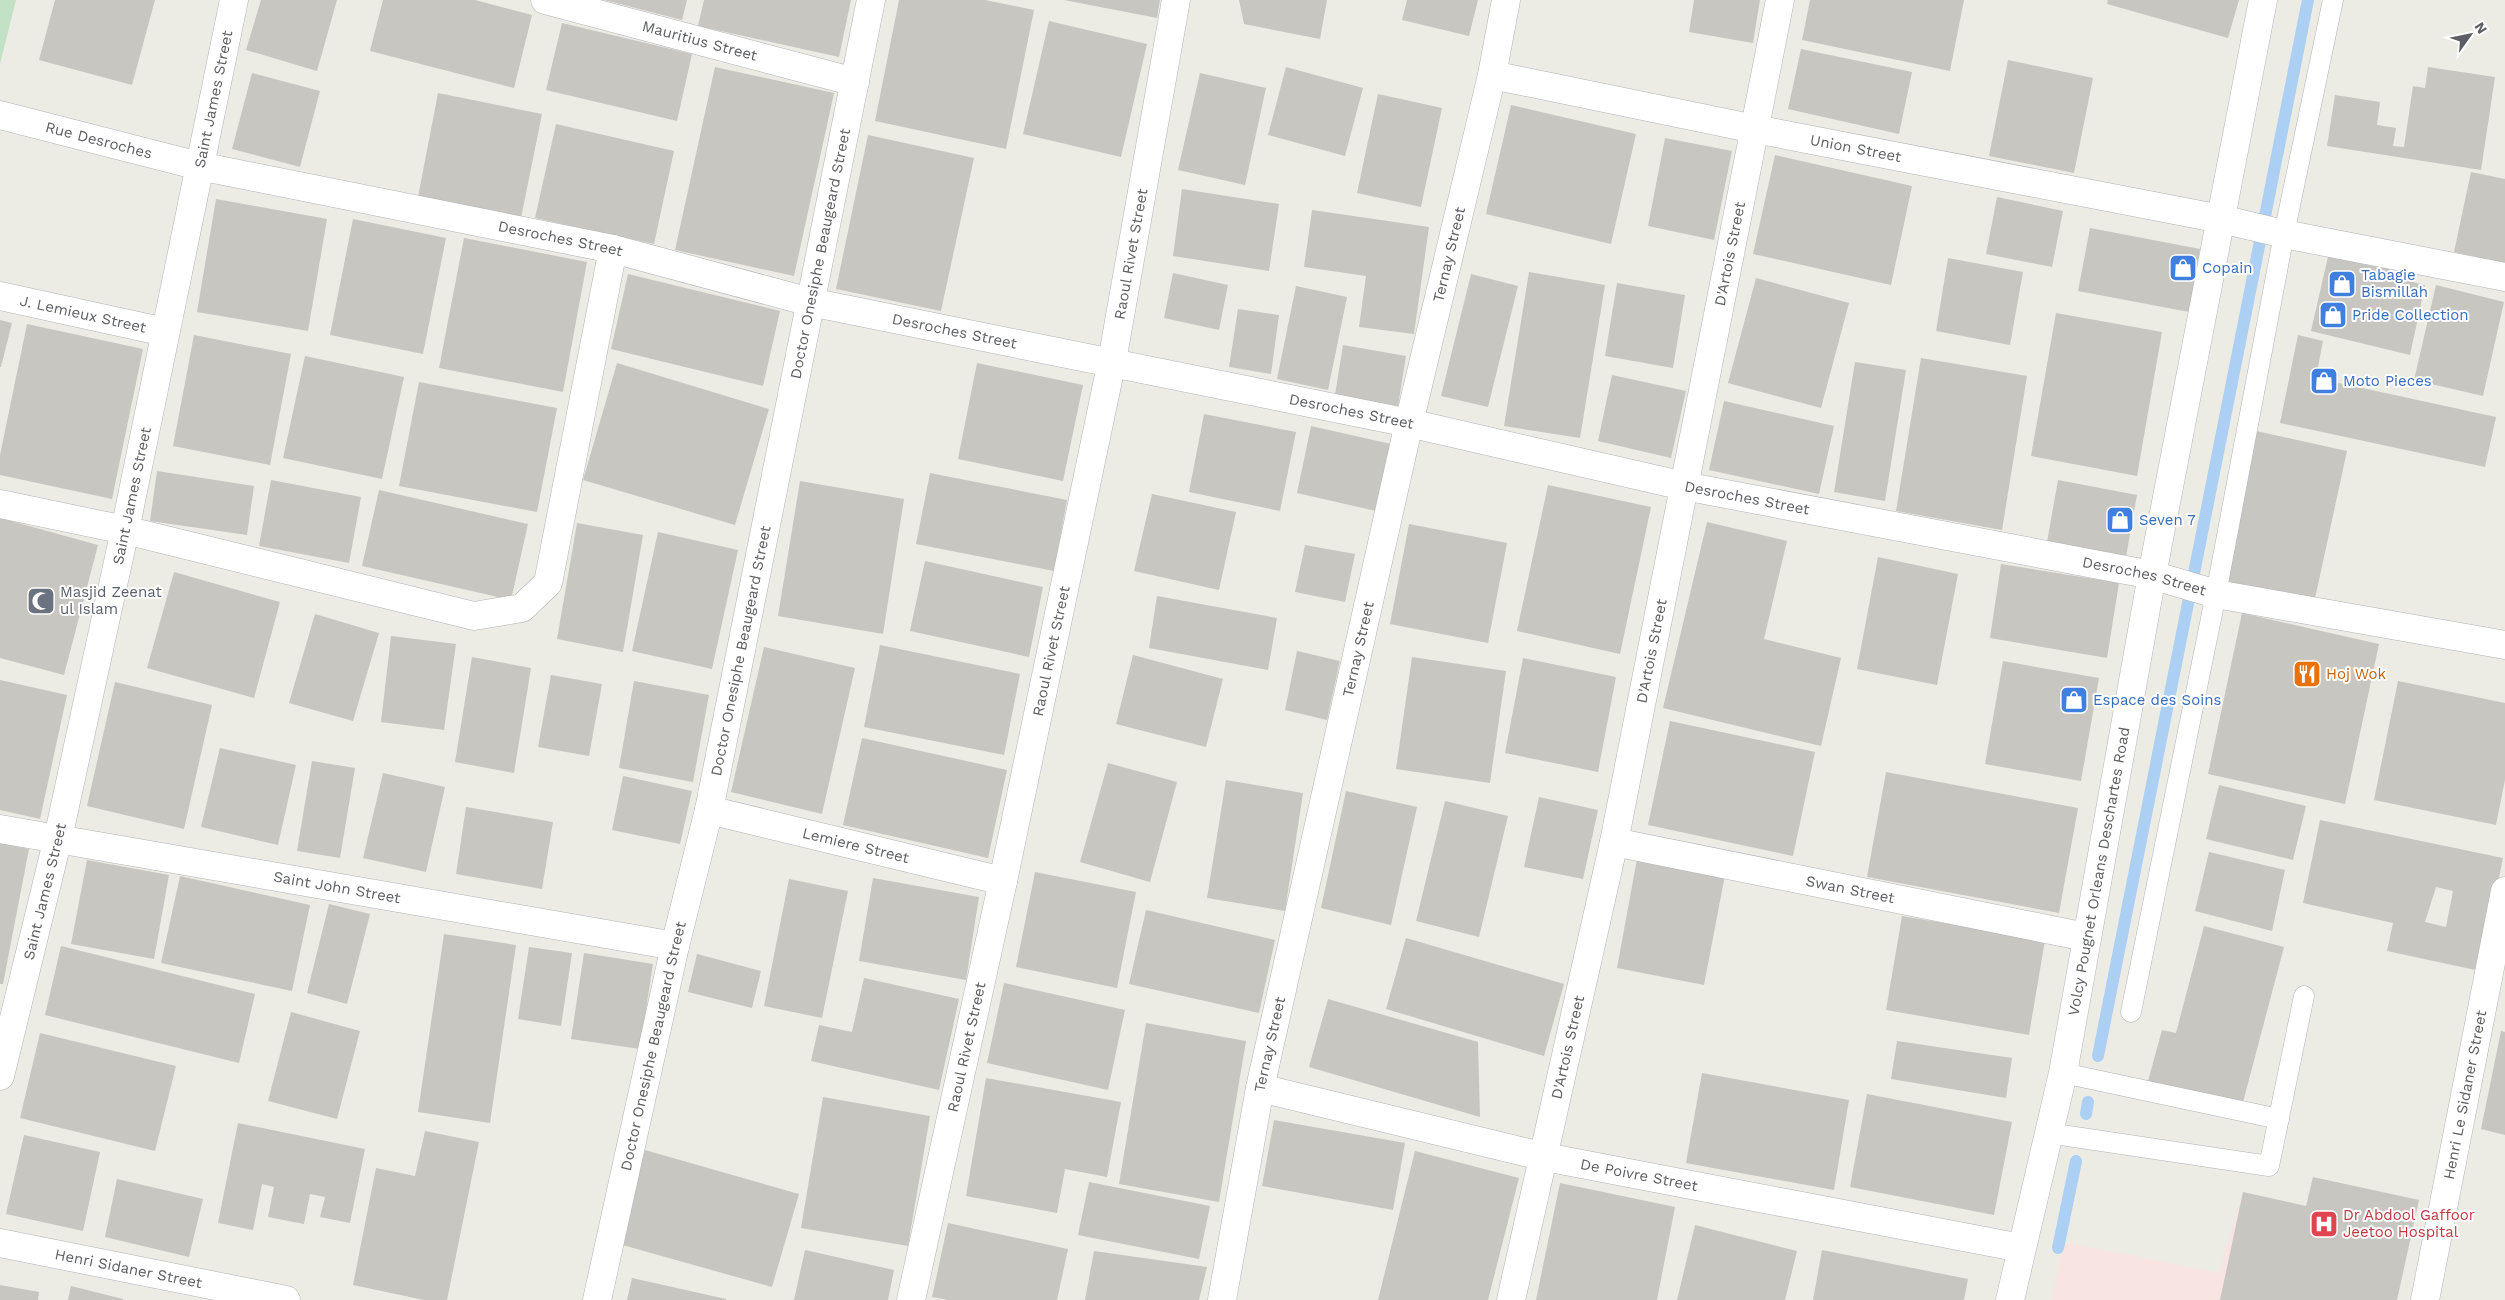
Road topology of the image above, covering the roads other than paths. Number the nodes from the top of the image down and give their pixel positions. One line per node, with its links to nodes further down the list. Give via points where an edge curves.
1 (234, 0): 13 (street, Saint James Street)
2 (545, 0): 10 (street, Mauritius Street)
3 (871, 0): 10 (street, Doctor Onesiphe Beaugeard Street)
4 (1176, 0): 21 (street, Raoul Rivet Street)
5 (1506, 0): 9 (street, Ternay Street)
6 (1780, 0): 12 (street, D'Artois Street)
7 (2263, 0): 14 (street, Volcy Pougnet Orleans Deschartes Road)
8 (2333, 0): 15 (lane)
9 (1492, 75): 12 (street, Union Street); 22 (street, Ternay Street)
10 (854, 82): 19 (street, Doctor Onesiphe Beaugeard Street)
11 (0, 115): 13 (street, Rue Desroches)
12 (1755, 129): 14 (street, Union Street); 23 (street, D'Artois Street)
13 (199, 166): 16 (street, Desroches Street); 20 (street, Saint James Street)
14 (2221, 219): 15 (street, Union Street); 26 (street, Volcy Pougnet Orleans Deschartes Road)
15 (2284, 234): 17 (street, Union Street); 27 (lane)
16 (613, 249): 19 (street, Desroches Street); 25 (street, via 548,583 522,608 474,616)
17 (2505, 277)
18 (0, 296): 20 (street, J. Lemieux Street)
19 (810, 302): 21 (street, Desroches Street); 29 (street, Doctor Onesiphe Beaugeard Street)
20 (165, 332): 25 (street, Saint James Street)
21 (1112, 361): 22 (street, Desroches Street); 33 (street, Raoul Rivet Street)
22 (1409, 423): 23 (street, Desroches Street); 41 (street, Ternay Street)
23 (1684, 486): 26 (street, Desroches Street); 32 (street, D'Artois Street)
24 (0, 504): 25 (street)
25 (125, 530): 31 (street, Saint James Street)
26 (2152, 575): 27 (street, Desroches Street); 35 (street, Volcy Pougnet Orleans Deschartes Road)
27 (2216, 594): 28 (street, Desroches Street); 38 (lane)
28 (2505, 646)
29 (709, 810): 33 (street, Lemiere Street); 36 (street, Doctor Onesiphe Beaugeard Street)
30 (0, 828): 31 (street, Saint John Street)
31 (58, 838): 36 (street, Saint John Street); 40 (street, Saint James Street)
32 (1614, 842): 35 (street, Swan Street); 44 (street, D'Artois Street)
33 (1003, 881): 49 (street, Raoul Rivet Street)
34 (2505, 891): 53 (street, Henri Le Sidaner Street)
35 (2086, 937): 39 (street, Volcy Pougnet Orleans Deschartes Road)
36 (675, 946): 48 (street, Doctor Onesiphe Beaugeard Street)
37 (2304, 996): 42 (lane)
38 (2132, 1012)
39 (2063, 1073): 42 (lane); 43 (street, Volcy Pougnet Orleans Deschartes Road)
40 (0, 1076)
41 (1260, 1088): 44 (street, De Poivre Street); 50 (street, Ternay Street)
42 (2279, 1120): 43 (lane, via 2269,1166)
43 (2048, 1133): 46 (street, Volcy Pougnet Orleans Deschartes Road)
44 (1545, 1157): 46 (street, De Poivre Street); 51 (street, D'Artois Street)
45 (0, 1243): 47 (street, Henri Sidaner Street)
46 (2021, 1248): 52 (street, Volcy Pougnet Orleans Deschartes Road)
47 (286, 1300)
48 (597, 1300)
49 (911, 1300)
50 (1222, 1300)
51 (1510, 1300)
52 (2010, 1300)
53 (2425, 1300)

